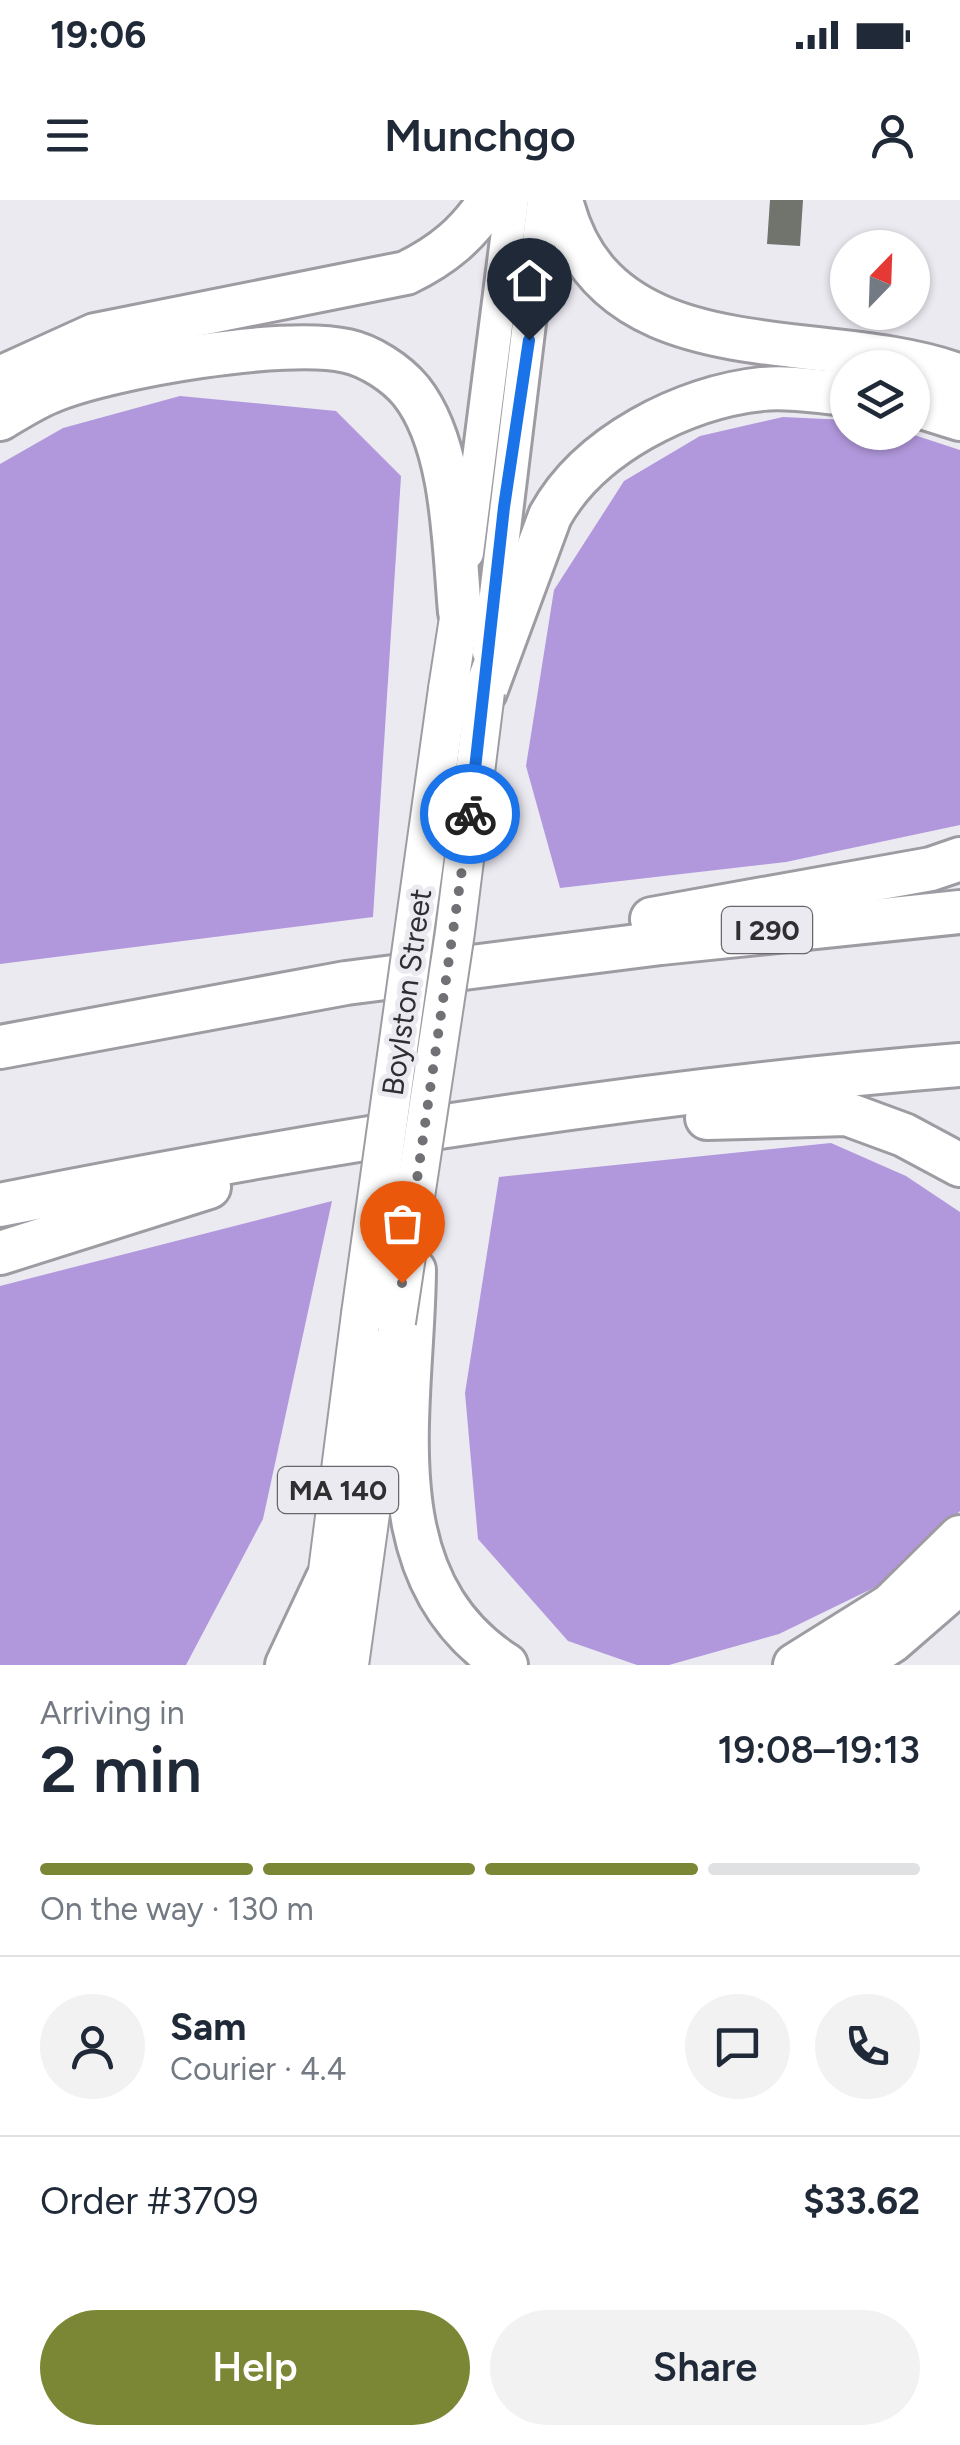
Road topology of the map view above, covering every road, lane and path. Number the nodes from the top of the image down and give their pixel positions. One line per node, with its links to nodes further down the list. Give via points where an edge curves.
1 (490, 200): 6 (highway, via 450,248 406,272 94,336)
2 (512, 200): 11 (main road, Boylston Street / MA 140)
3 (544, 200): 12 (main road, Boylston Street / MA 140)
4 (561, 200): 5 (highway, via 583,257 623,300 649,316 732,336 916,362)
5 (960, 376)
6 (0, 378)
7 (830, 393): 12 (highway, via 760,389 688,406 593,466 550,516)
8 (930, 409): 10 (highway)
9 (0, 418): 11 (highway, via 71,384 170,362 284,346 368,358 410,390 428,418 448,485)
10 (960, 418)
11 (460, 612): 12 (main road, Boylston Street / MA 140)
12 (466, 690): 24 (main road, Boylston Street / MA 140, bridge, via 455,932); 26 (main road, Boylston Street / MA 140, bridge)
13 (960, 859): 15 (highway, via 930,870 630,923)
14 (960, 912): 15 (highway, I 290)
15 (468, 967): 17 (highway, I 290)
16 (0, 1022): 17 (highway)
17 (98, 1027): 18 (highway, I 290)
18 (0, 1047)
19 (960, 1066): 20 (highway)
20 (476, 1123): 21 (highway); 22 (highway, via 848,1114)
21 (347, 1143): 23 (highway); 25 (highway)
22 (960, 1165)
23 (0, 1204)
24 (412, 1214): 26 (highway, bridge)
25 (0, 1253)
26 (391, 1321): 28 (main road, Boylston Street / MA 140); 32 (main road, Boylston Street / MA 140); 33 (highway, via 419,1554 449,1614)
27 (960, 1536): 34 (highway, via 891,1605)
28 (326, 1580): 30 (highway); 31 (main road, Boylston Street / MA 140)
29 (960, 1582): 35 (highway)
30 (288, 1665)
31 (316, 1665)
32 (349, 1665)
33 (506, 1665)
34 (795, 1665)
35 (855, 1665)

